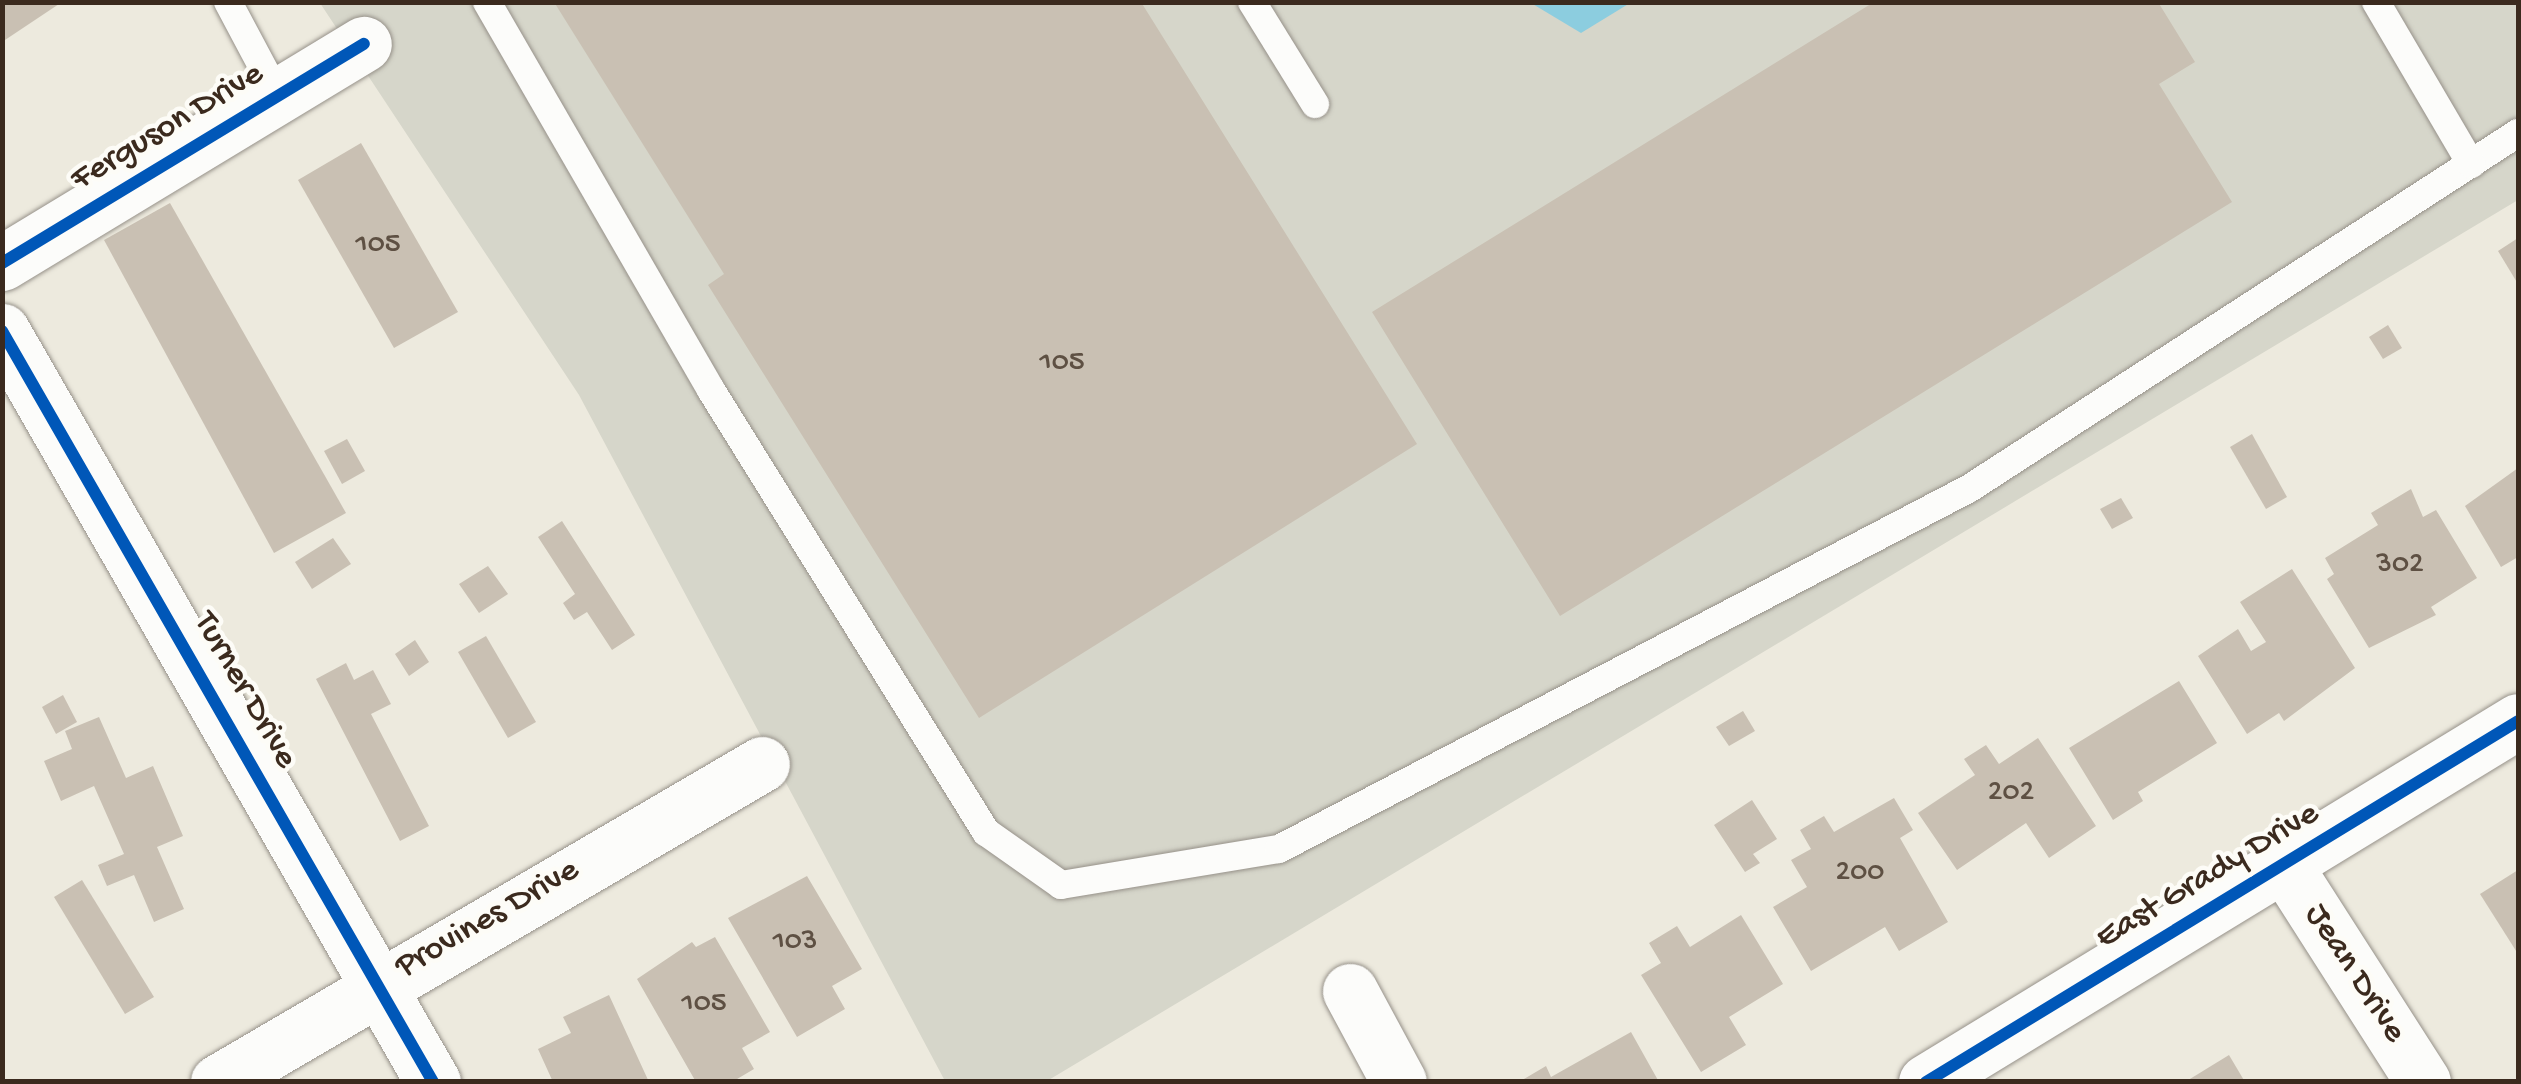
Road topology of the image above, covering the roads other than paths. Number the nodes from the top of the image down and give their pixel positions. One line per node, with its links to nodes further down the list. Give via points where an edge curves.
1 (228, 2): 6 (lane)
2 (487, 2): 9 (lane, via 710,390 986,832 1061,884 1279,849 1970,488)
3 (1252, 2): 7 (lane)
4 (2376, 2): 9 (lane)
5 (364, 44): 6 (street, Ferguson Drive)
6 (278, 96): 10 (street, Ferguson Drive)
7 (1315, 104)
8 (2518, 133): 9 (lane)
9 (2471, 164)
10 (2, 263)
11 (2, 331): 15 (street, Turner Drive)
12 (2518, 721): 14 (street, East Grady Drive)
13 (762, 764): 15 (street, Provines Drive)
14 (2285, 866): 20 (street, East Grady Drive); 21 (street, Jean Drive)
15 (376, 984): 17 (street, Provines Drive); 18 (street, Turner Drive)
16 (1350, 990): 19 (street)
17 (218, 1082)
18 (433, 1082)
19 (1399, 1082)
20 (1926, 1082)
21 (2423, 1082)

